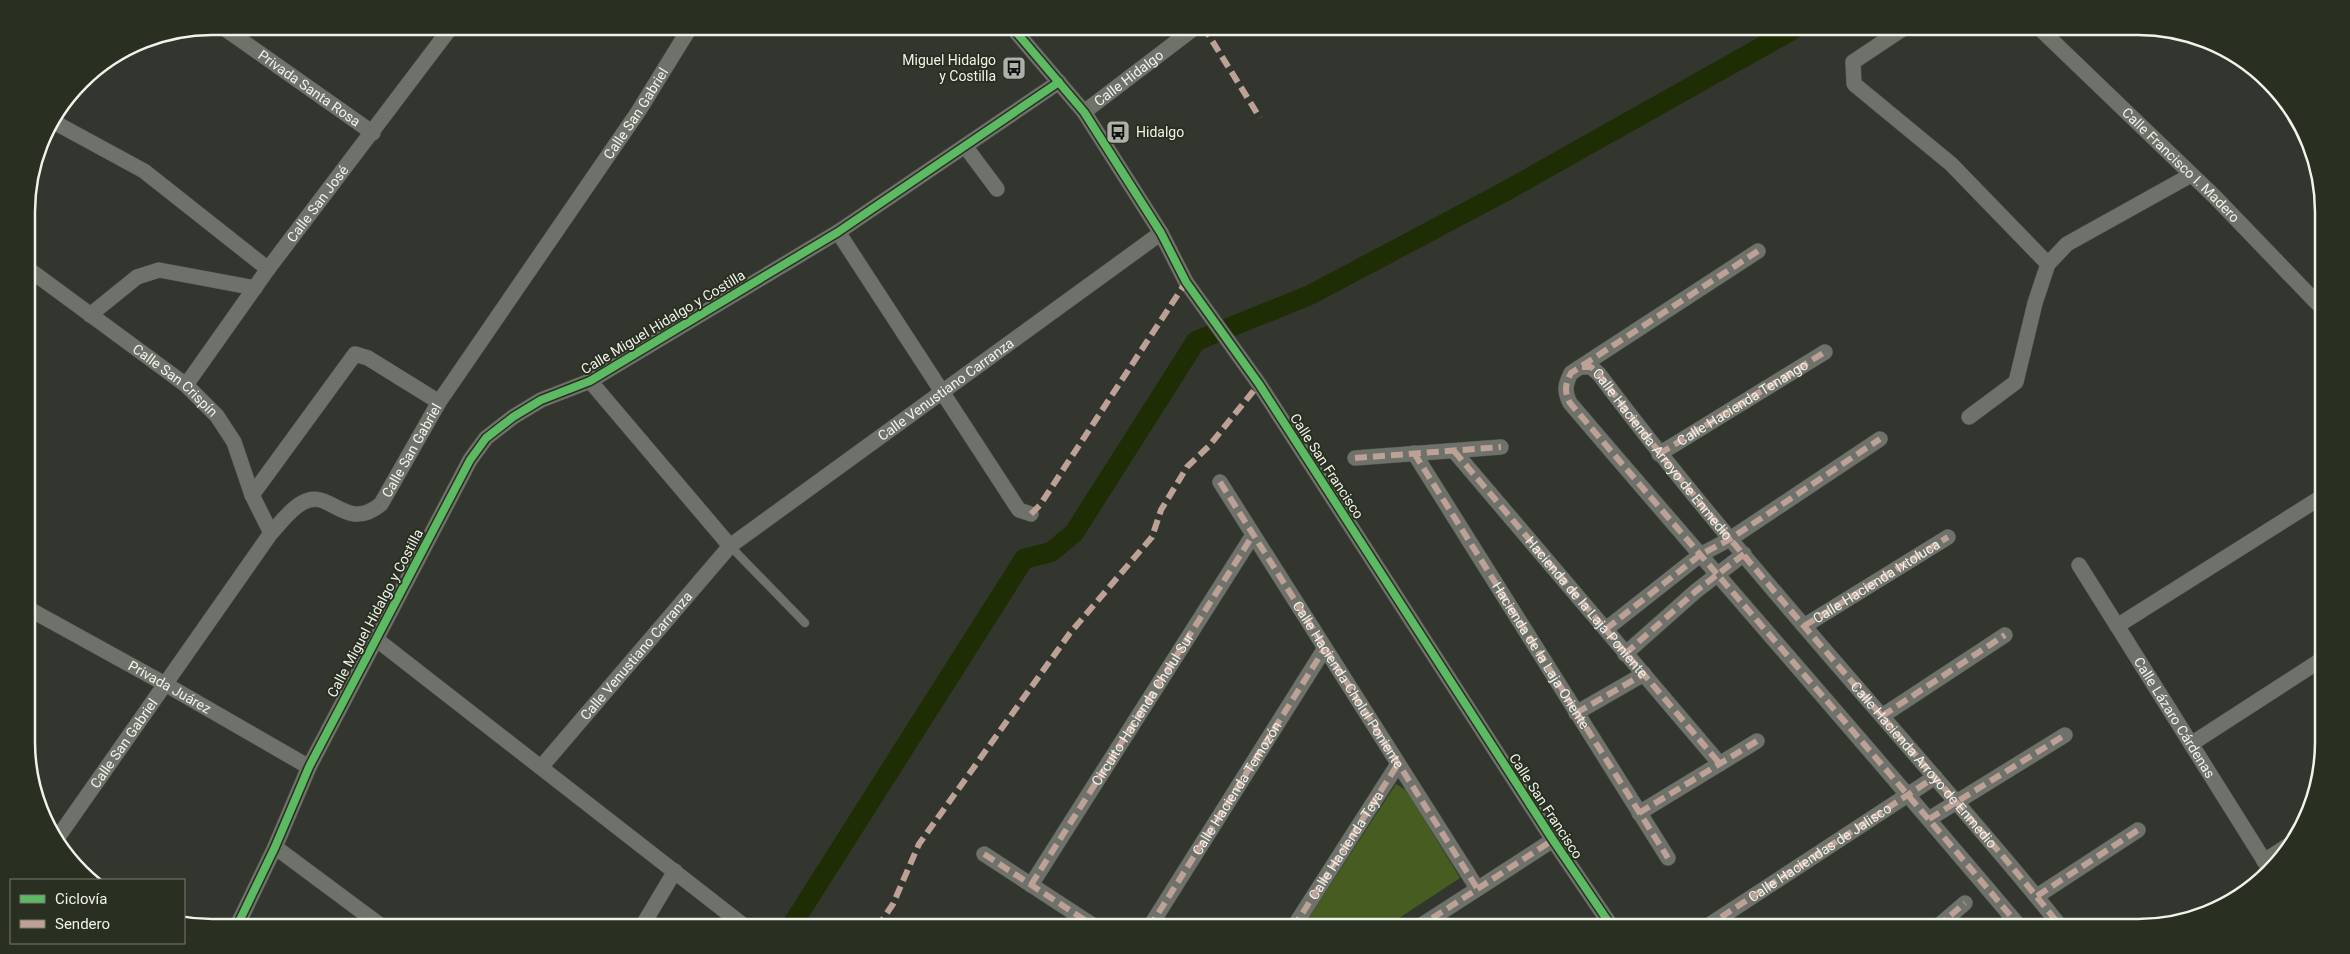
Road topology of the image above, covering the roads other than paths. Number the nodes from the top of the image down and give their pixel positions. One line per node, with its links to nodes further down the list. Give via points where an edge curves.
1 (235, 35): 11 (street, Privada Santa Rosa)
2 (445, 35): 11 (street, Calle San José)
3 (685, 35): 29 (street, Calle San Gabriel, via 638,112)
4 (1019, 35): 8 (street, Calle San Francisco)
5 (1181, 35): 9 (street, Calle Hidalgo)
6 (1894, 35): 18 (street, via 1854,62 1854,84 1952,164)
7 (2045, 35): 13 (street, Calle Francisco I. Madero)
8 (1059, 82): 9 (street, Calle San Francisco); 12 (street, Calle Miguel Hidalgo y Costilla)
9 (1084, 112): 16 (street, Calle San Francisco)
10 (58, 124): 19 (street, via 144,172)
11 (372, 133): 19 (street, Calle San José)
12 (965, 146): 14 (street); 15 (street, Calle Miguel Hidalgo y Costilla)
13 (2191, 175): 18 (street, via 2067,244); 22 (street, Calle Francisco I. Madero)
14 (997, 189)
15 (838, 232): 26 (street, Calle Miguel Hidalgo y Costilla); 28 (street)
16 (1161, 233): 28 (street, Calle Venustiano Carranza); 78 (street, Calle San Francisco, via 1186,282 1264,392)
17 (1758, 252): 25 (street)
18 (2048, 264): 30 (street, via 2016,382)
19 (268, 269): 21 (street, Calle San José)
20 (35, 274): 23 (street, Calle San Crispín)
21 (255, 288): 23 (street, via 159,270 137,277); 27 (street, Calle San José)
22 (2315, 301)
23 (90, 314): 27 (street, Calle San Crispín)
24 (1825, 352): 35 (street, Calle Hacienda Tenango)
25 (1582, 367): 35 (street, Calle Hacienda Arroyo de Enmedio, via 1591,368 1599,374); 47 (street, Calle Hacienda Arroyo de Enmedio, via 1571,373 1566,383 1564,392 1570,403)
26 (590, 381): 45 (street); 56 (street, Calle Miguel Hidalgo y Costilla, via 541,400 486,438 470,460)
27 (186, 385): 38 (street, Calle San Crispín, via 217,416 234,442)
28 (942, 390): 40 (street, via 1019,510); 45 (street, Calle Venustiano Carranza)
29 (439, 402): 38 (street, via 368,358 354,354); 41 (street, Calle San Gabriel, via 381,504 370,513 358,516 316,498 301,502)
30 (1969, 417)
31 (1880, 439): 44 (street)
32 (1501, 447): 33 (street)
33 (1454, 451): 34 (street); 54 (street, Hacienda de la Laja Poniente)
34 (1414, 454): 36 (street); 62 (street, Hacienda de la Laja Oriente)
35 (1658, 454): 44 (street, Calle Hacienda Arroyo de Enmedio)
36 (1355, 458)
37 (1220, 482): 42 (street, Calle Hacienda Cholul Poniente)
38 (252, 495): 41 (street, Calle San Crispín)
39 (2315, 501): 53 (street)
40 (1031, 514)
41 (271, 534): 61 (street, Calle San Gabriel)
42 (1253, 534): 57 (street, Calle Hacienda Cholul Poniente); 84 (street, Circuito Hacienda Cholul Sur)
43 (1948, 537): 52 (street, Calle Hacienda Ixtoluca)
44 (1730, 539): 46 (street, Calle Hacienda Arroyo de Enmedio); 47 (street)
45 (730, 546): 51 (lane); 69 (street, Calle Venustiano Carranza)
46 (1744, 554): 49 (street); 52 (street, Calle Hacienda Arroyo de Enmedio)
47 (1700, 555): 49 (street, Calle Hacienda Arroyo de Enmedio); 54 (street)
48 (2079, 565): 53 (street, Calle Lázaro Cárdenas)
49 (1717, 575): 58 (street); 72 (street, Calle Hacienda Arroyo de Enmedio)
50 (35, 612): 61 (street, Privada Juárez)
51 (805, 623)
52 (1804, 626): 63 (street, Calle Hacienda Arroyo de Enmedio)
53 (2117, 626): 66 (street, Calle Lázaro Cárdenas)
54 (1606, 629): 58 (street, Hacienda de la Laja Poniente)
55 (2005, 635): 63 (street)
56 (376, 639): 69 (street); 70 (street, Calle Miguel Hidalgo y Costilla)
57 (1325, 648): 67 (street, Calle Hacienda Cholul Poniente); 93 (street, Calle Hacienda Temozón)
58 (1625, 654): 60 (street, Hacienda de la Laja Poniente)
59 (2315, 664): 66 (street)
60 (1644, 674): 62 (street); 68 (street, Hacienda de la Laja Poniente)
61 (165, 684): 70 (street, Privada Juárez); 77 (street, Calle San Gabriel)
62 (1576, 712): 74 (street, Hacienda de la Laja Oriente)
63 (1882, 716): 71 (street, Calle Hacienda Arroyo de Enmedio)
64 (2065, 735): 73 (street)
65 (1757, 741): 68 (street)
66 (2190, 744): 82 (street, Calle Lázaro Cárdenas)
67 (1398, 764): 85 (street, Calle Hacienda Cholul Poniente); 94 (street, Calle Hacienda Teya)
68 (1720, 764): 74 (street)
69 (542, 766): 83 (street)
70 (309, 767): 79 (street, Calle Miguel Hidalgo y Costilla)
71 (1935, 777): 72 (street, Calle Haciendas de Jalisco); 73 (street, Calle Hacienda Arroyo de Enmedio)
72 (1908, 796): 75 (street, Calle Hacienda Arroyo de Enmedio); 97 (street, Calle Haciendas de Jalisco)
73 (1957, 801): 75 (street); 86 (street, Calle Hacienda Arroyo de Enmedio)
74 (1639, 812): 81 (street, Hacienda de la Laja Oriente)
75 (1929, 819): 99 (street, Calle Hacienda Arroyo de Enmedio)
76 (2138, 830): 86 (street)
77 (61, 833)
78 (1553, 840): 85 (street); 96 (street, Calle San Francisco)
79 (275, 847): 88 (street, Calle Miguel Hidalgo y Costilla); 89 (street)
80 (984, 854): 84 (street)
81 (1668, 858)
82 (2266, 864)
83 (675, 871): 90 (street); 91 (street)
84 (1031, 884): 92 (street)
85 (1477, 888): 95 (street)
86 (2037, 896): 100 (street, Calle Hacienda Arroyo de Enmedio)
87 (1965, 903): 98 (street)
88 (240, 919)
89 (372, 919)
90 (647, 919)
91 (735, 919)
92 (1084, 919)
93 (1155, 919)
94 (1299, 919)
95 (1430, 919)
96 (1606, 919)
97 (1720, 919)
98 (1946, 919)
99 (2013, 919)
100 (2056, 919)

